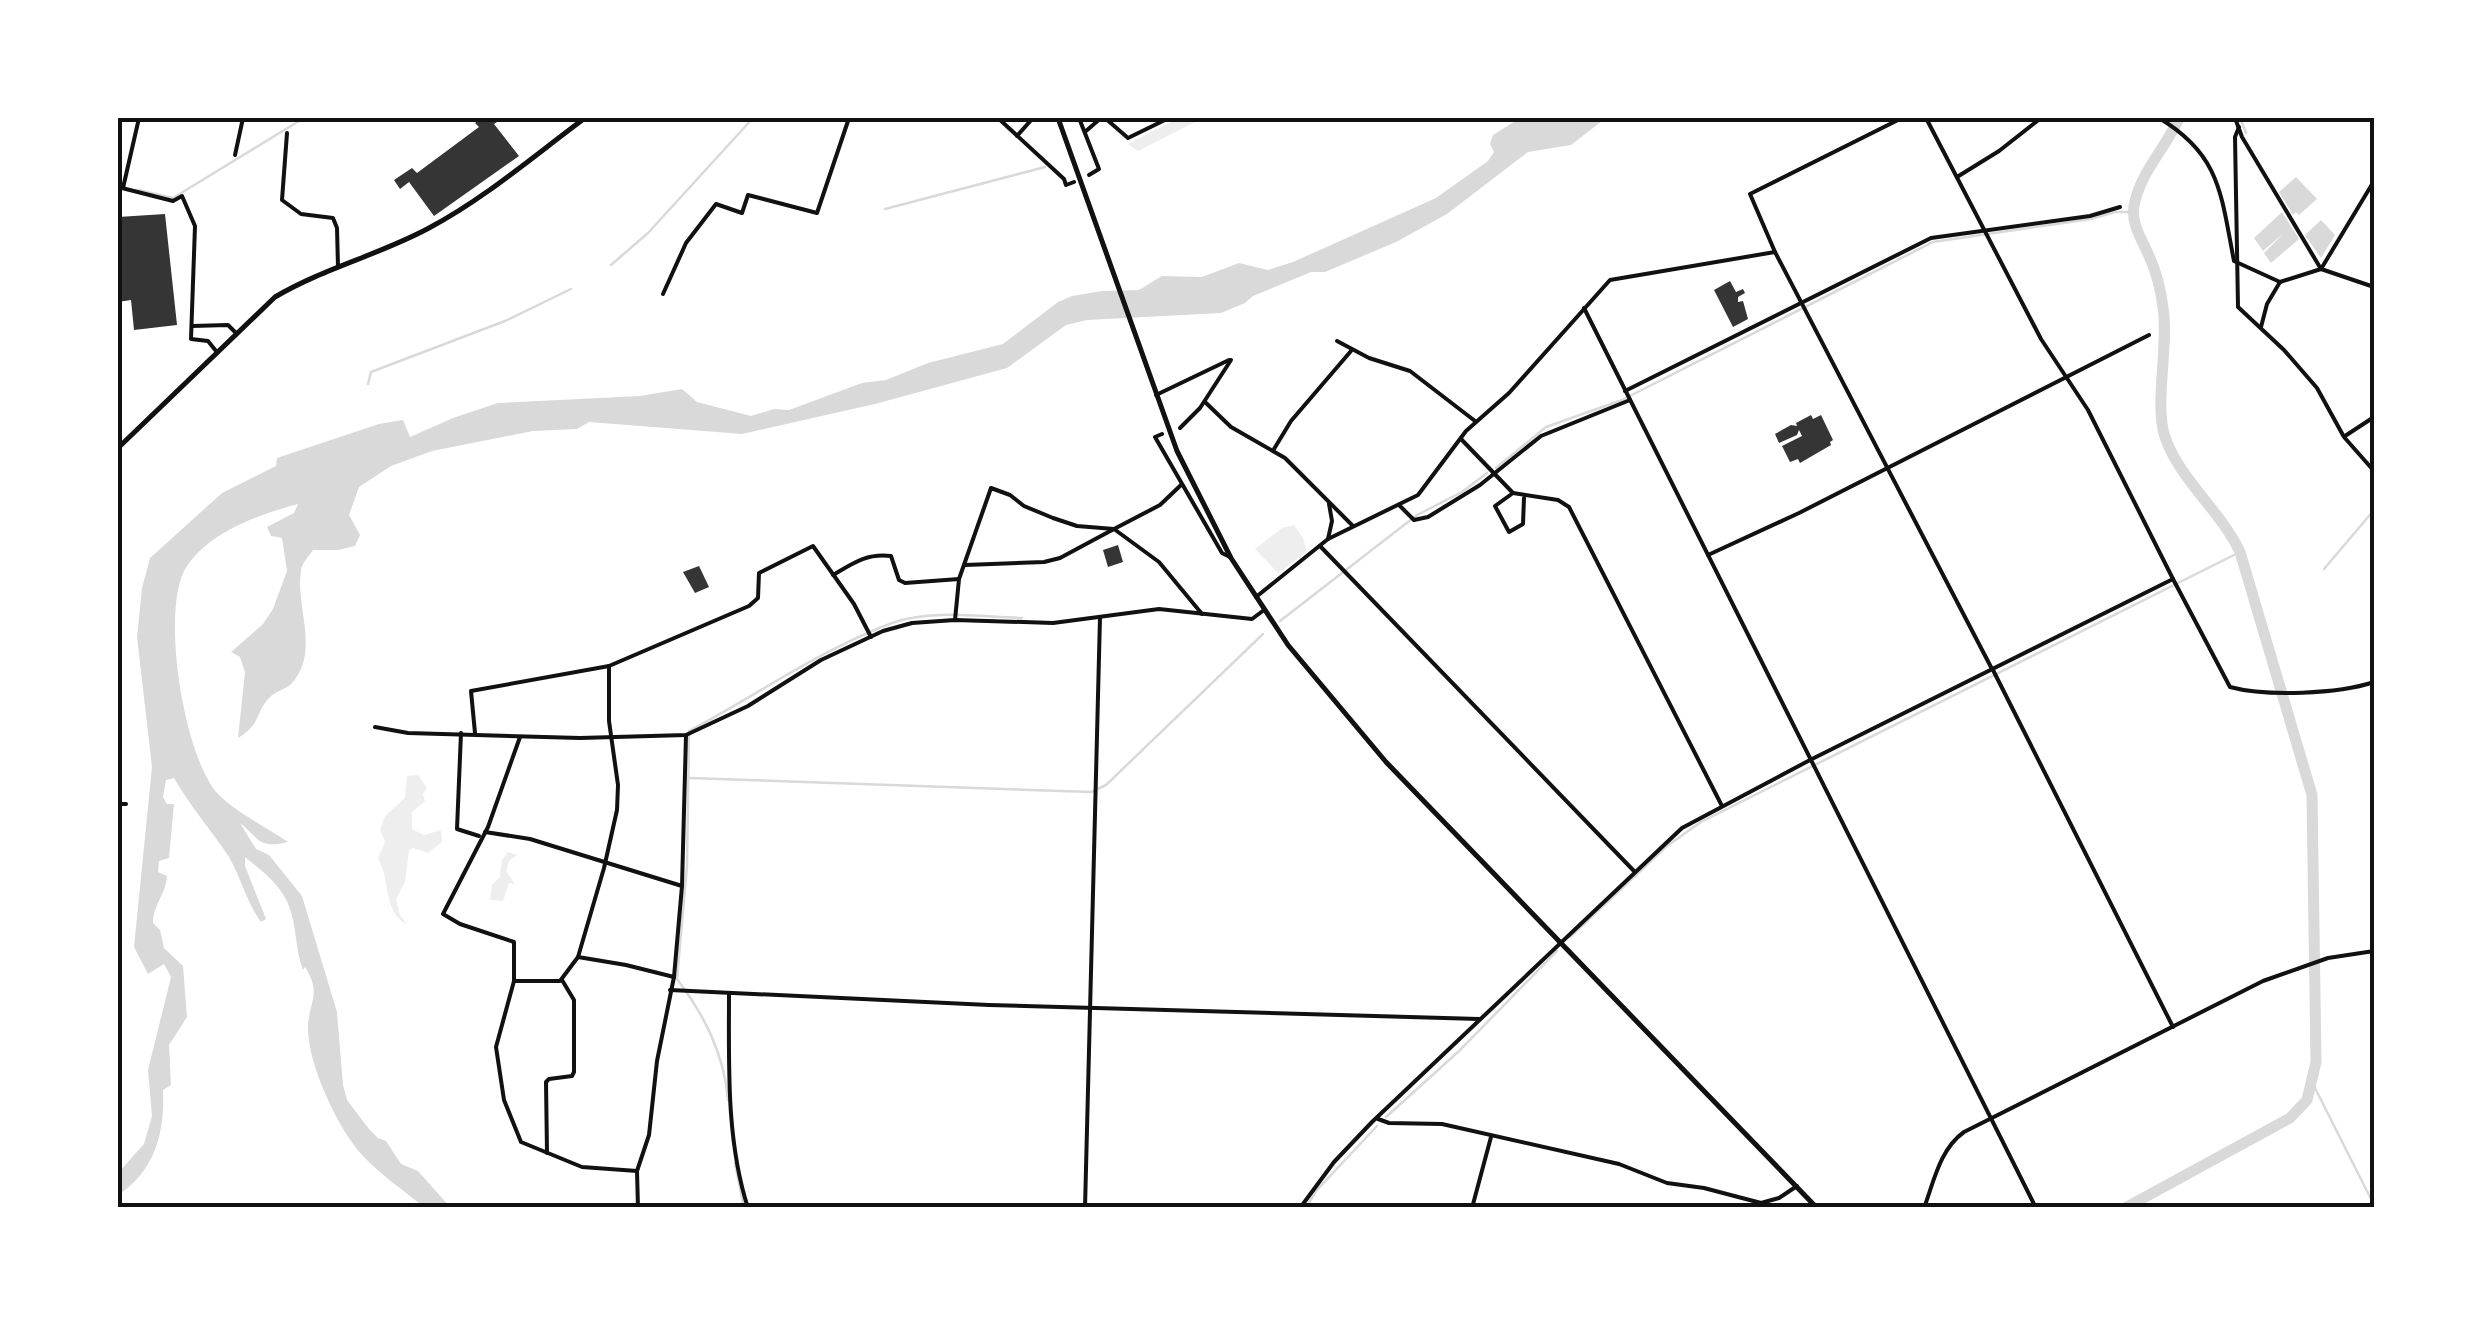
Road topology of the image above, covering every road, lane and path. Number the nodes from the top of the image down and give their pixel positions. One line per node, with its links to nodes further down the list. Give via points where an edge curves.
1 (139, 118): 27 (street)
2 (244, 118): 22 (street)
3 (585, 118): 32 (main road, via 431,227)
4 (849, 118): 36 (street, via 817,213 748,195 742,213 716,204 686,243)
5 (998, 118): 21 (street)
6 (1033, 118): 21 (street)
7 (1058, 118): 48 (main road)
8 (1079, 118): 19 (street)
9 (1103, 118): 17 (street, via 1128,138); 19 (street)
10 (1150, 118): 17 (street)
11 (1169, 118): 17 (street)
12 (1902, 118): 30 (street, via 1750,194)
13 (1926, 118): 24 (street)
14 (2041, 118): 24 (street)
15 (2160, 118): 31 (street, via 2197,144 2219,189)
16 (2236, 118): 18 (street)
17 (1151, 126)
18 (2239, 128): 31 (street); 33 (street)
19 (1086, 131): 23 (street, via 1099,170)
20 (287, 132): 32 (street, via 282,200 301,214 334,218)
21 (1017, 136): 25 (street, via 1066,185)
22 (235, 155)
23 (1089, 176)
24 (1957, 177): 29 (street)
25 (1074, 182)
26 (2374, 182): 33 (street)
27 (120, 188): 39 (street, via 173,201 182,196 195,226)
28 (2120, 206): 29 (street)
29 (1984, 231): 37 (street, via 1930,238); 46 (street)
30 (1775, 252): 37 (street); 38 (street, via 1610,280)
31 (2238, 263): 34 (street); 40 (street, via 2238,307)
32 (338, 267): 41 (main road, via 275,297)
33 (2321, 269): 34 (street); 35 (street)
34 (2280, 282): 40 (street)
35 (2374, 288)
36 (663, 294)
37 (1800, 304): 47 (street); 59 (street)
38 (1584, 308): 47 (street); 52 (street)
39 (192, 326): 41 (street, via 228,325); 45 (street, via 191,339 208,341)
40 (2262, 327): 55 (street, via 2317,388)
41 (236, 333): 45 (main road)
42 (2149, 335): 46 (street)
43 (1338, 340): 44 (street)
44 (1351, 350): 52 (street, via 1410,371); 58 (street)
45 (216, 351): 57 (main road)
46 (2065, 376): 59 (street); 76 (street)
47 (1626, 391): 49 (street)
48 (1156, 394): 50 (street, via 1231,360); 72 (main road)
49 (1630, 400): 61 (street, via 1542,436); 71 (street)
50 (1205, 402): 53 (street); 58 (street, via 1231,427)
51 (2374, 417): 55 (street)
52 (1475, 421): 56 (street)
53 (1180, 428)
54 (1162, 434): 62 (street, via 1155,437)
55 (2344, 437): 60 (street)
56 (1460, 439): 61 (street); 66 (street, via 1418,495)
57 (118, 448)
58 (1274, 450): 65 (street)
59 (1885, 469): 71 (street); 84 (street)
60 (2374, 470)
61 (1494, 476): 63 (street); 66 (street, via 1419,520)
62 (1180, 485): 68 (street, via 1160,505); 72 (street, via 1222,553)
63 (1513, 492): 64 (street); 64 (street, via 1495,506 1509,532 1524,524)
64 (1524, 496): 95 (street, via 1569,507)
65 (1328, 502): 67 (street); 69 (street)
66 (1400, 506): 67 (street)
67 (1352, 525): 69 (street)
68 (1114, 529): 73 (street, via 1044,562); 73 (street, via 1054,518 991,488); 79 (street, via 1159,562)
69 (1328, 539): 70 (street)
70 (1320, 546): 77 (street); 98 (street)
71 (1708, 556): 92 (street)
72 (1232, 558): 77 (main road)
73 (965, 566): 75 (street)
74 (833, 575): 75 (street, via 880,555 891,556 905,583); 82 (street); 83 (street, via 813,546 759,573 758,598 750,606)
75 (960, 578): 81 (street)
76 (2173, 579): 84 (street); 85 (street, via 2226,682 2236,689 2338,689)
77 (1256, 597): 78 (main road)
78 (1264, 610): 79 (street, via 1252,619); 100 (main road, via 1354,728)
79 (1202, 614): 80 (street, via 1159,609)
80 (1100, 617): 81 (street); 108 (street)
81 (955, 620): 82 (street)
82 (870, 635): 91 (street)
83 (609, 666): 88 (street, via 471,691); 90 (street)
84 (1993, 671): 92 (street); 110 (street)
85 (2374, 682)
86 (374, 727): 87 (street)
87 (462, 733): 88 (street); 96 (street, via 458,829)
88 (476, 733): 89 (street)
89 (520, 736): 90 (street); 96 (street)
90 (610, 736): 91 (street); 97 (street, via 618,797)
91 (686, 736): 99 (street)
92 (1810, 761): 95 (street); 112 (street)
93 (118, 804): 94 (street)
94 (126, 804)
95 (1722, 806): 98 (street, via 1682,828)
96 (483, 834): 97 (street, via 530,839); 104 (street, via 443,914 514,942)
97 (605, 863): 99 (street); 102 (street)
98 (1634, 871): 100 (street)
99 (682, 886): 103 (street)
100 (1560, 942): 109 (street); 116 (main road)
101 (2374, 951): 110 (street, via 2300,966)
102 (578, 957): 103 (street); 105 (street)
103 (674, 977): 106 (street)
104 (514, 980): 105 (street); 114 (street, via 496,1047 504,1100 521,1142)
105 (562, 980): 114 (street, via 574,1000 574,1072 546,1082)
106 (670, 990): 107 (street); 115 (street)
107 (729, 994): 108 (street); 118 (street, via 729,1074)
108 (1090, 1008): 109 (street); 119 (street)
109 (1478, 1019): 111 (street)
110 (2173, 1028): 112 (street)
111 (1377, 1118): 113 (street); 120 (street)
112 (1992, 1118): 123 (street, via 1950,1142); 124 (street)
113 (1491, 1137): 116 (street, via 1761,1203); 121 (street)
114 (547, 1154): 115 (street, via 582,1167)
115 (638, 1171): 117 (street)
116 (1797, 1186): 122 (main road)
117 (638, 1208)
118 (748, 1208)
119 (1085, 1208)
120 (1300, 1208)
121 (1472, 1208)
122 (1817, 1208)
123 (1924, 1208)
124 (2036, 1208)

